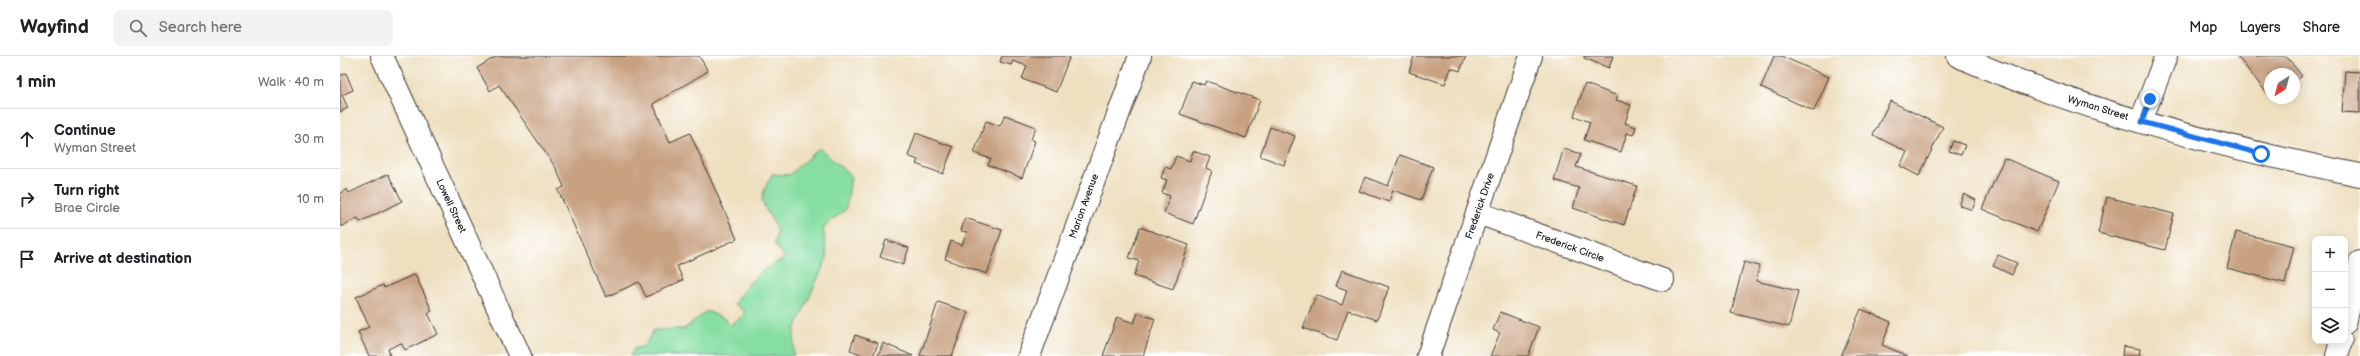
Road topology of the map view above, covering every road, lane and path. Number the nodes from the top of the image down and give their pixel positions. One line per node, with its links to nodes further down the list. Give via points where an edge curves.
1 (382, 56): 13 (street, Lowell Street)
2 (1140, 56): 14 (street, Marion Avenue)
3 (1531, 56): 8 (street, Frederick Drive)
4 (1958, 56): 6 (street, Wyman Street, via 2042,90)
5 (2166, 56): 6 (street)
6 (2142, 122): 7 (street, Wyman Street, via 2253,152)
7 (2360, 175)
8 (1478, 214): 10 (street, Frederick Circle); 15 (street, Frederick Drive)
9 (2360, 262): 11 (street)
10 (1663, 280)
11 (2348, 311)
12 (2339, 344): 16 (street)
13 (515, 354)
14 (1029, 356)
15 (1428, 356)
16 (2337, 356)

